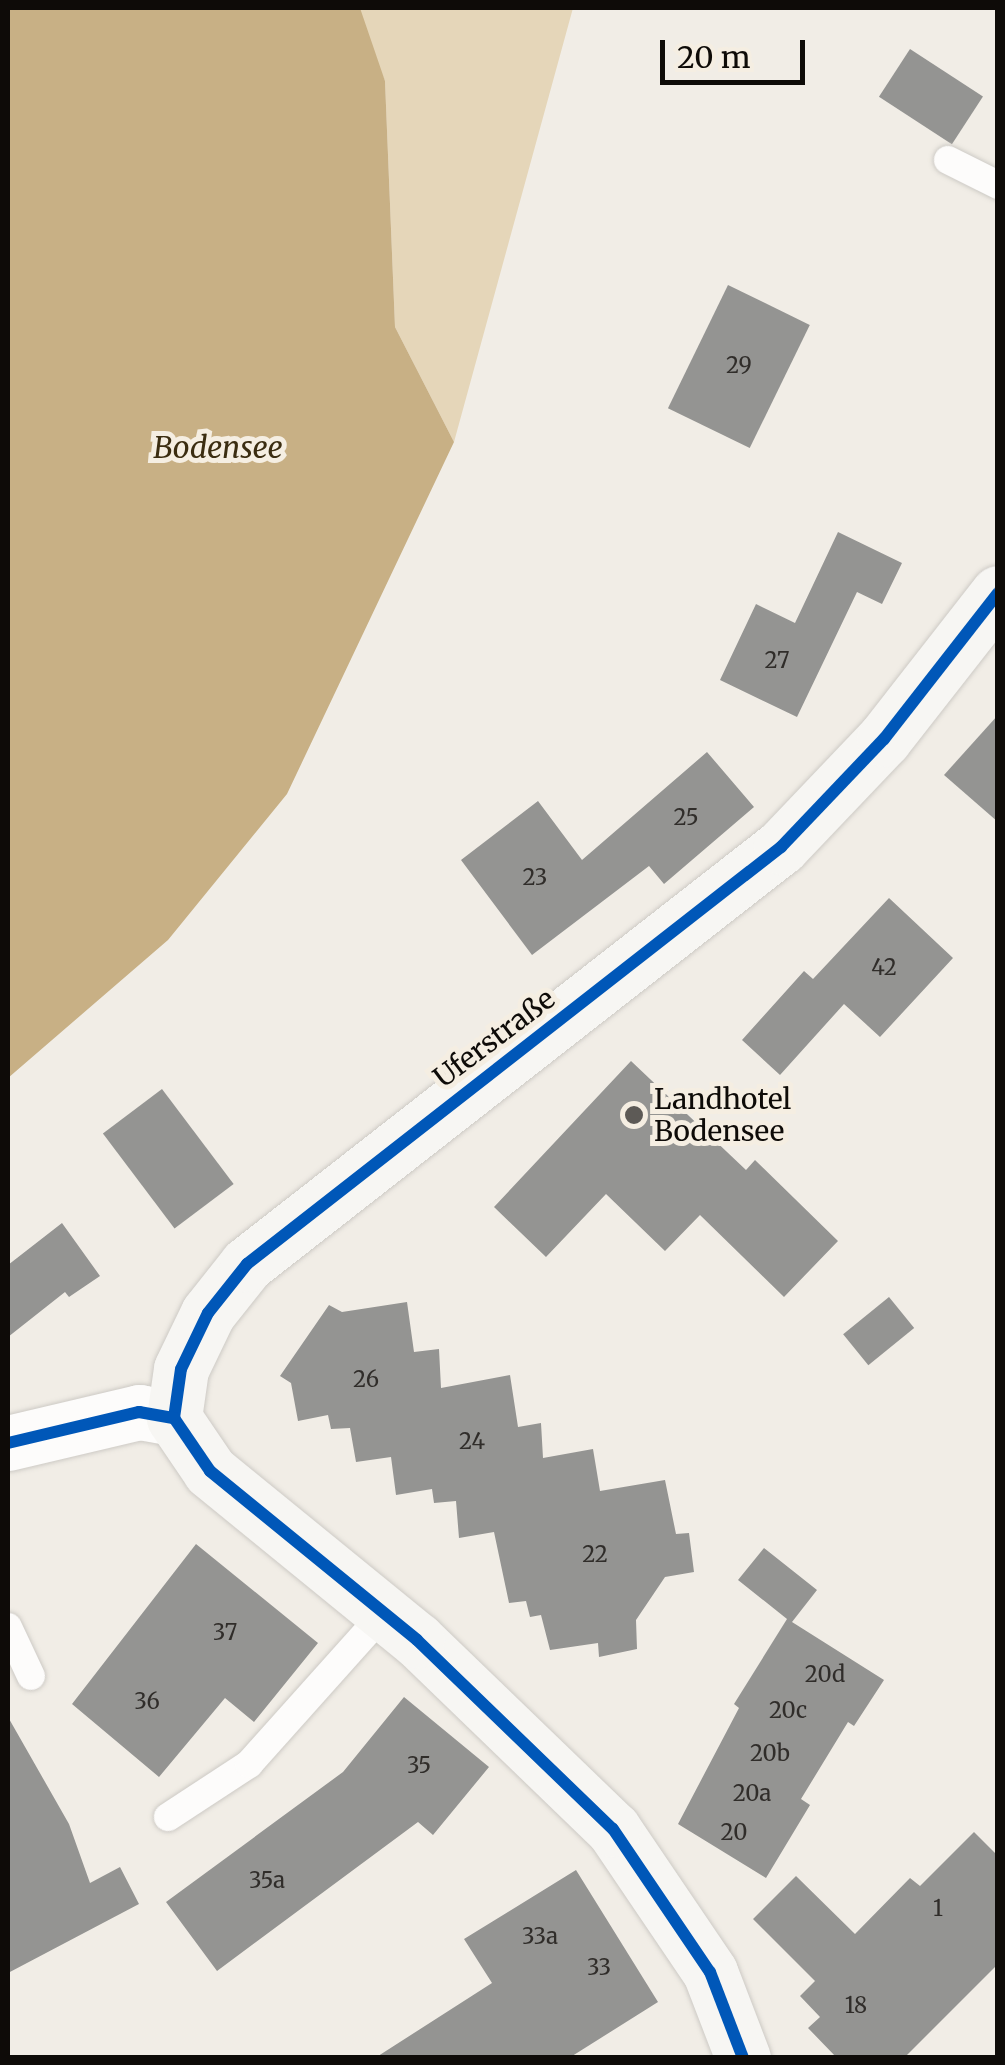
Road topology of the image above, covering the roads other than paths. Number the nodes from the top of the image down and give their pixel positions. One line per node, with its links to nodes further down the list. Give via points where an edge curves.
1 (948, 160): 2 (lane)
2 (998, 186)
3 (998, 593): 4 (main road, Uferstraße, via 884,739 781,847 248,1264 208,1313 181,1369)
4 (174, 1418): 5 (street, via 139,1412); 6 (main road, via 210,1472)
5 (8, 1443)
6 (384, 1613): 9 (lane, via 249,1764); 10 (main road, via 613,1829 710,1972)
7 (8, 1628): 8 (lane)
8 (31, 1676)
9 (168, 1817)
10 (743, 2058)

